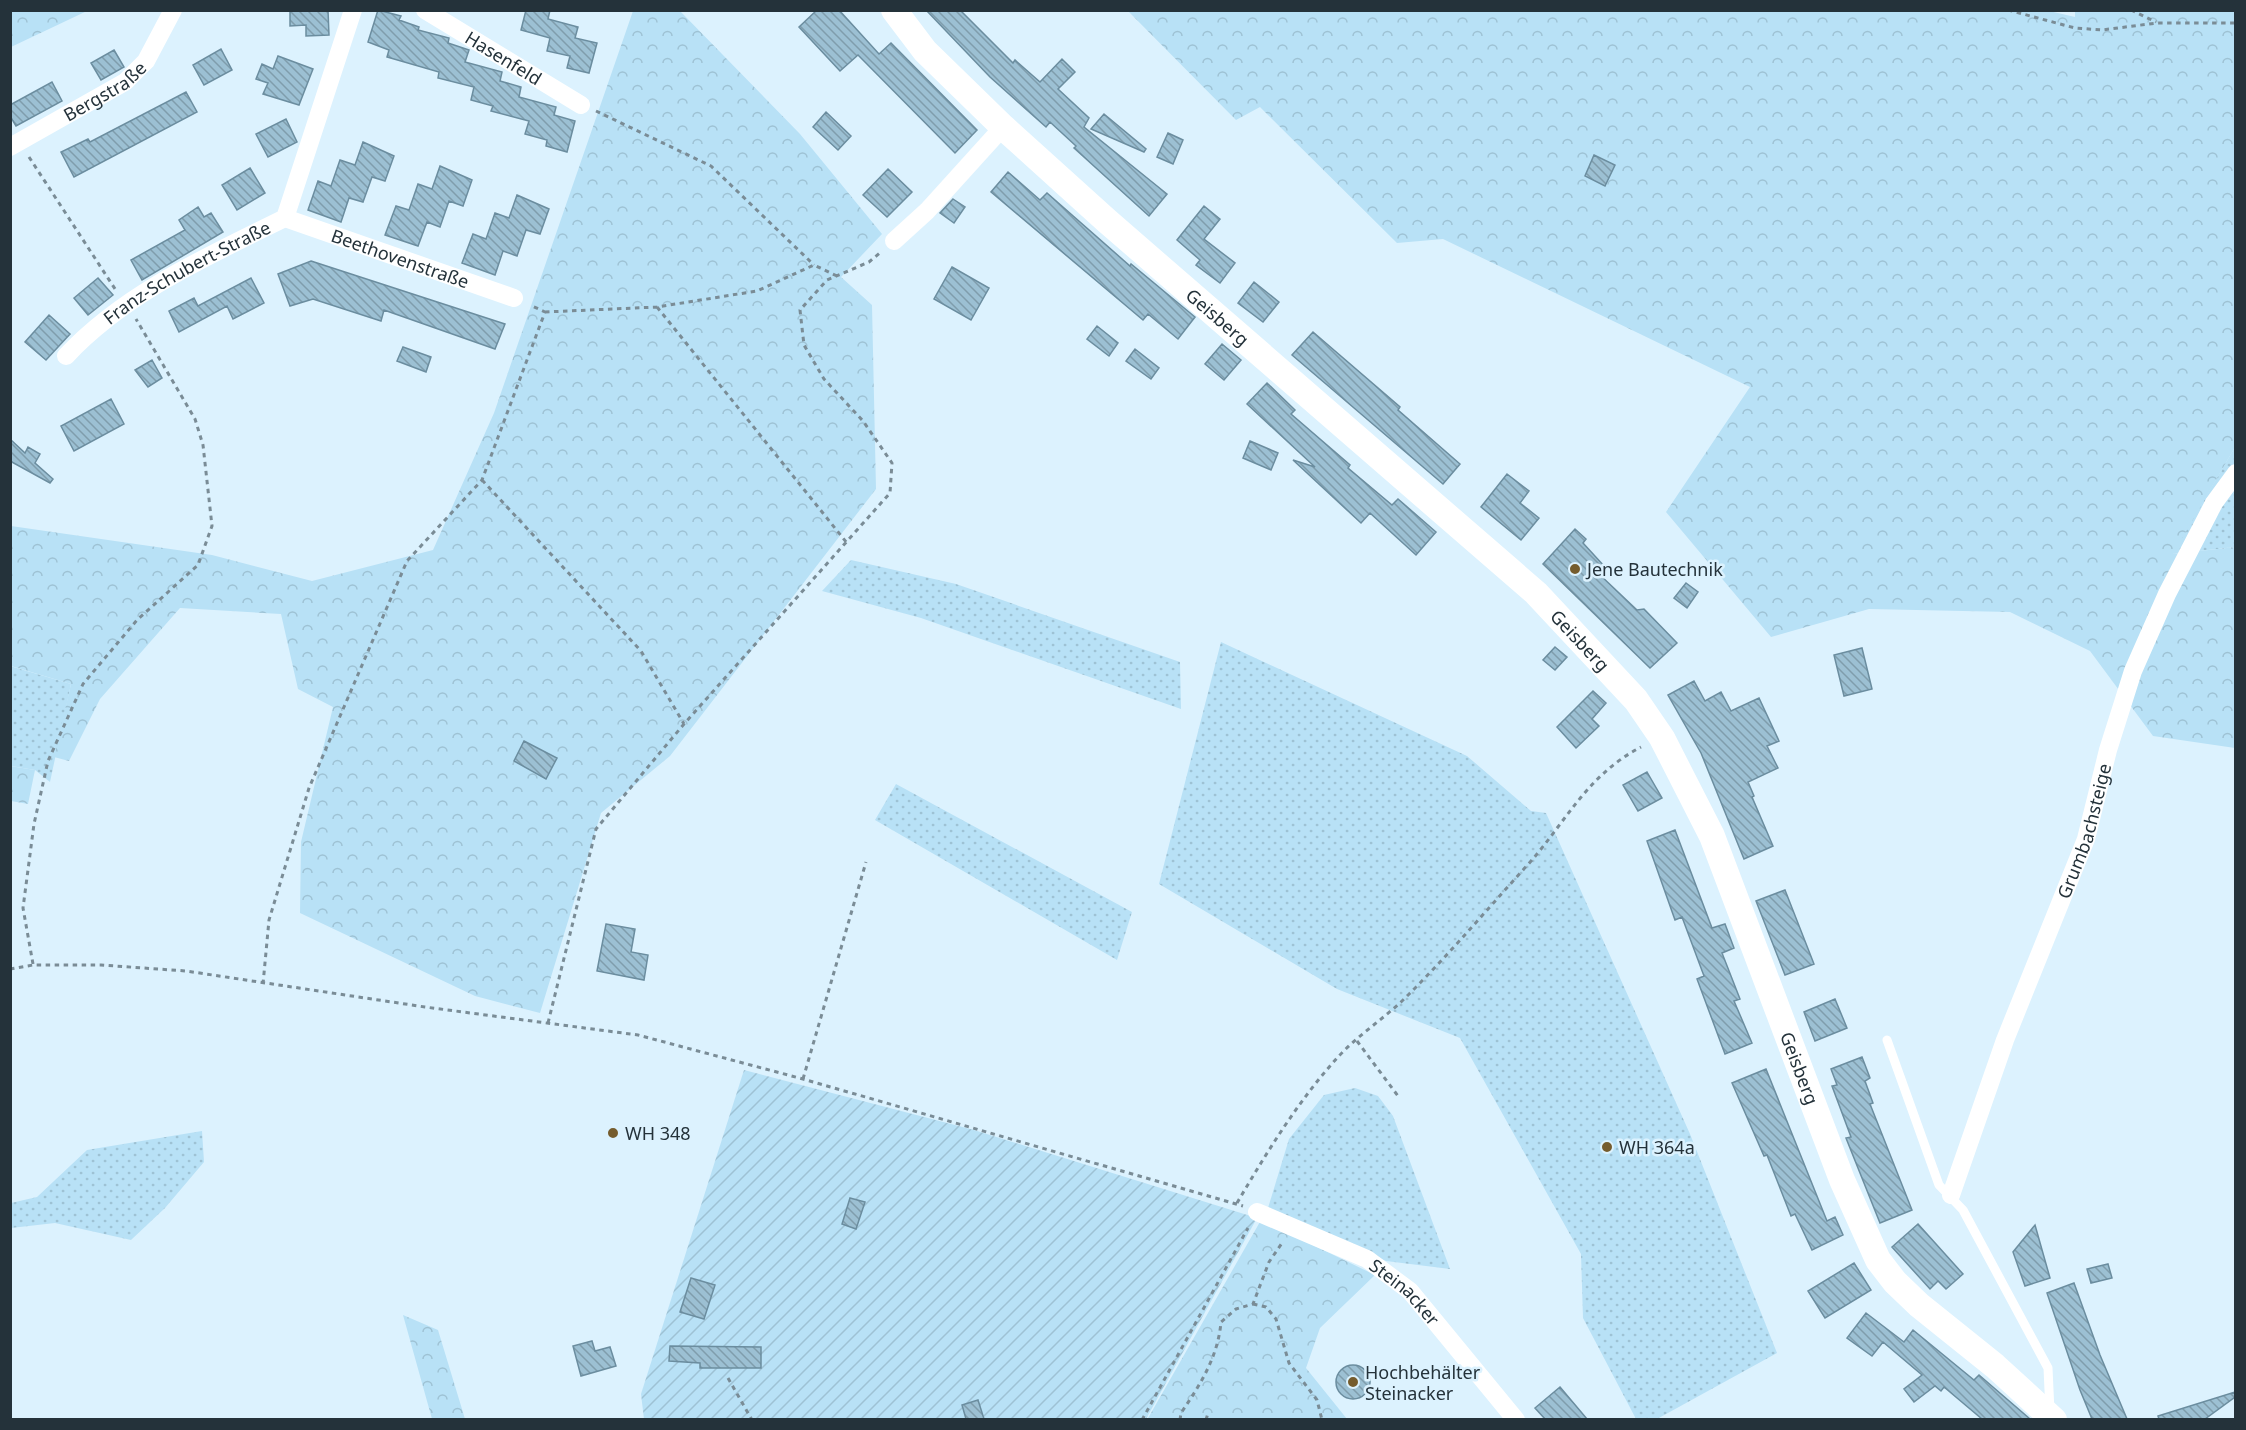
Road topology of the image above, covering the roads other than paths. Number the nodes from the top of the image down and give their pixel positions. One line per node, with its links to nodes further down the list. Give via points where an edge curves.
1 (172, 10): 7 (street, Bergstraße, via 146,61 125,82)
2 (353, 10): 8 (street, Franz-Schubert-Straße)
3 (425, 10): 5 (street, Hasenfeld)
4 (894, 10): 6 (street, Geisberg, via 925,51)
5 (581, 105)
6 (1003, 127): 9 (street, via 927,211); 16 (street, Geisberg, via 1536,593 1636,700 1662,738 1712,836 1842,1179 1878,1260 1919,1305)
7 (15, 145)
8 (285, 218): 10 (street, Beethovenstraße); 11 (street, Franz-Schubert-Straße, via 126,303)
9 (894, 241)
10 (514, 298)
11 (66, 356)
12 (2235, 473): 14 (street, Grumbachsteige, via 2214,503 2167,594 2133,671 2086,839 2005,1040)
13 (1887, 1040): 14 (lane, via 1939,1185)
14 (1951, 1196): 16 (lane, via 1963,1210 2048,1368)
15 (1257, 1212): 17 (street, Steinacker, via 1367,1259 1410,1290)
16 (2052, 1417)
17 (1516, 1419)

